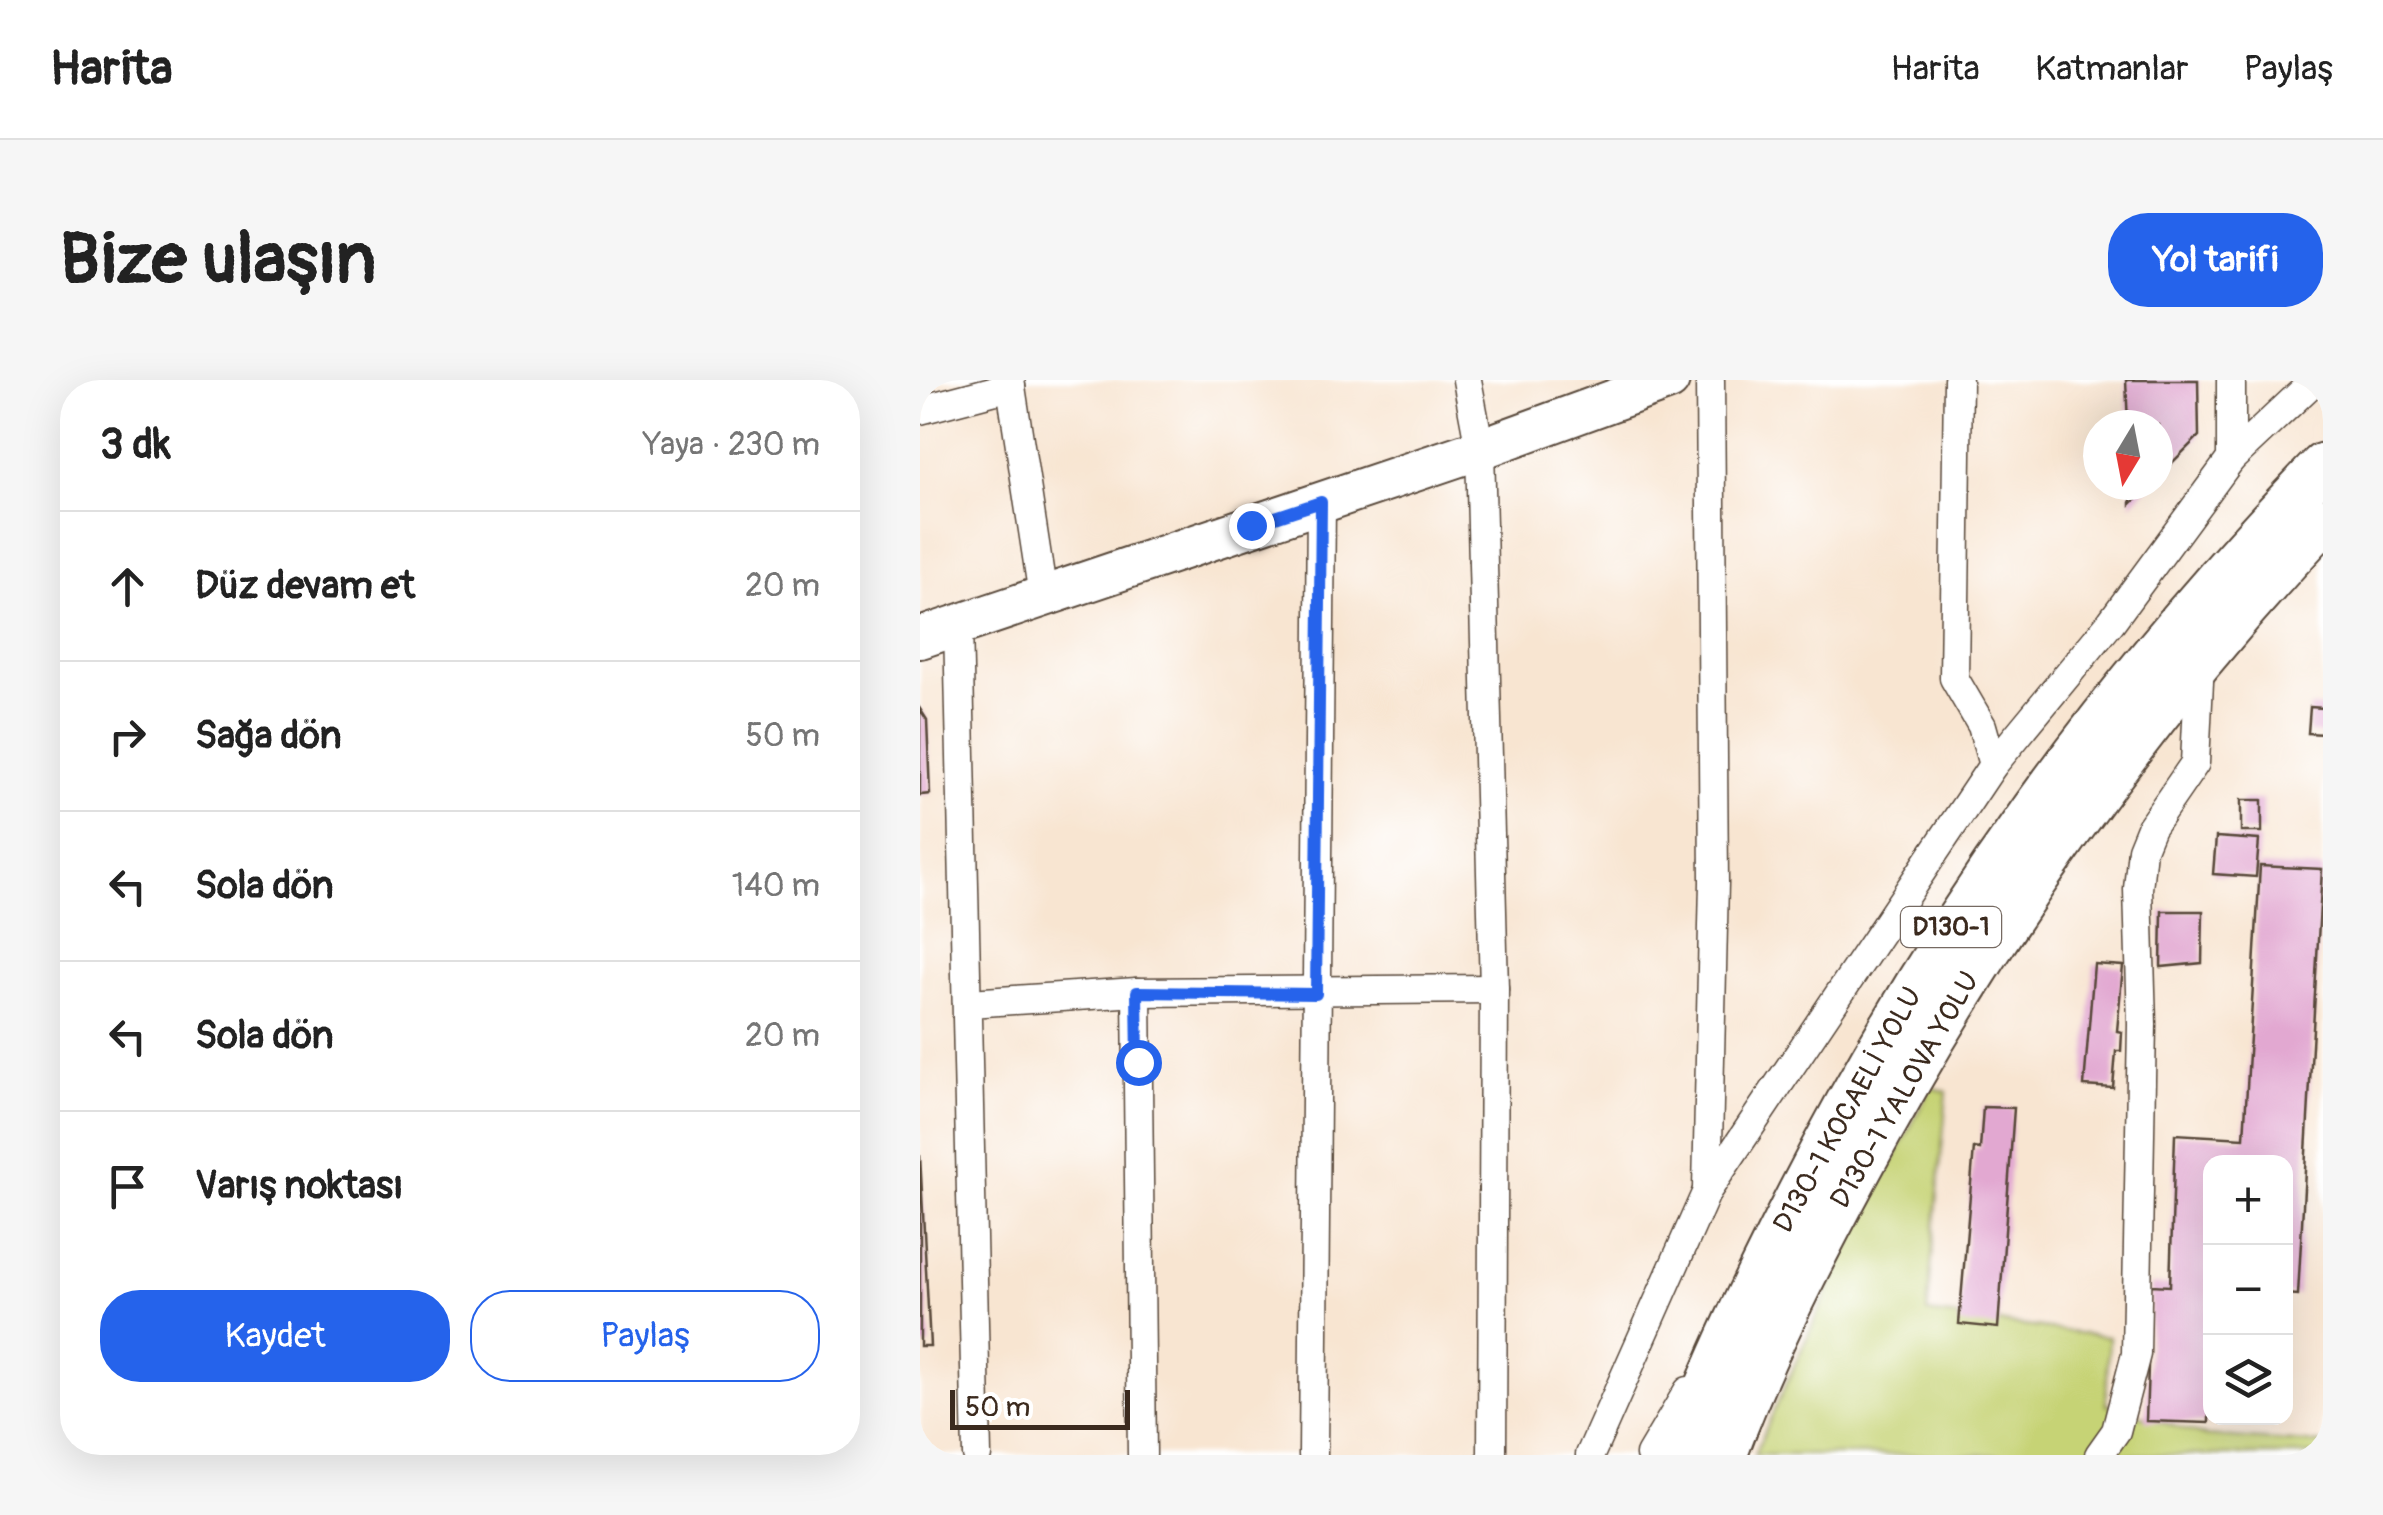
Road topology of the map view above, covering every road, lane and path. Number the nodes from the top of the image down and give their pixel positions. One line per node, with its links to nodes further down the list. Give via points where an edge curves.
1 (1466, 380): 9 (street)
2 (1670, 380): 9 (main road)
3 (1710, 380): 22 (street, via 1714,882)
4 (1958, 380): 17 (street, via 1954,678 1982,726)
5 (2231, 380): 10 (street)
6 (2314, 380): 10 (street)
7 (1010, 383): 8 (street); 14 (street)
8 (920, 410)
9 (1480, 449): 12 (main road); 18 (street)
10 (2230, 459): 17 (street, via 2112,622)
11 (2323, 466): 23 (highway, D130-1 KOCAELİ YOLU / D130-1, via 2120,694 1982,880 1878,1047)
12 (1321, 502): 14 (main road); 20 (street)
13 (2323, 521): 16 (highway, D130-1 YALOVA YOLU / D130-1)
14 (1043, 596): 15 (main road)
15 (939, 632): 21 (street)
16 (2200, 659): 31 (highway, D130-1 YALOVA YOLU / D130-1, via 2100,784 1957,994 1809,1262); 32 (street, via 2196,763 2142,849 2136,1354 2116,1431)
17 (1993, 765): 22 (street)
18 (1494, 989): 20 (street); 27 (street)
19 (1137, 992): 20 (street); 21 (street); 25 (street)
20 (1316, 994): 26 (street)
21 (969, 1004): 24 (street)
22 (1707, 1191): 28 (street)
23 (1775, 1244): 29 (street); 30 (highway, D130-1 KOCAELİ YOLU / D130-1)
24 (976, 1455)
25 (1142, 1455)
26 (1313, 1455)
27 (1492, 1455)
28 (1590, 1455)
29 (1650, 1455)
30 (1682, 1455)
31 (1724, 1455)
32 (2099, 1455)

